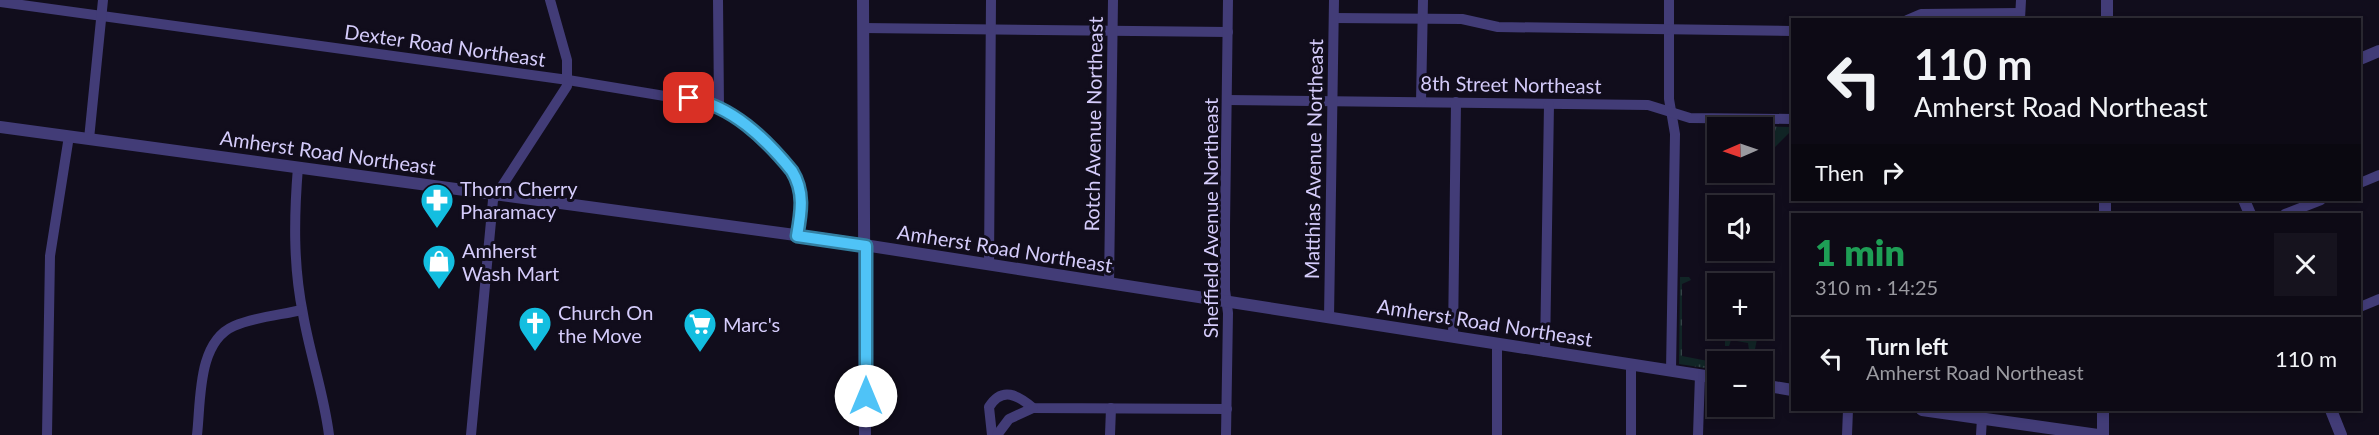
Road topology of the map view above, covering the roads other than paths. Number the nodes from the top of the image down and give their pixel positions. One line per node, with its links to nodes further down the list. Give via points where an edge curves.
1 (103, 0): 14 (street)
2 (550, 0): 28 (street, via 567,60)
3 (718, 0): 34 (street)
4 (863, 0): 20 (street)
5 (991, 0): 21 (street)
6 (1113, 0): 23 (street, Rotch Avenue Northeast)
7 (1228, 0): 25 (street, Sheffield Avenue Northeast)
8 (1334, 0): 16 (street, Matthias Avenue Northeast)
9 (1423, 0): 19 (street)
10 (1669, 0): 22 (street)
11 (2020, 0): 15 (street)
12 (2107, 0): 18 (street)
13 (0, 2): 14 (street, Dexter Road Northeast)
14 (101, 16): 28 (street, Dexter Road Northeast); 39 (street)
15 (2020, 16): 17 (street, via 1921,14)
16 (1334, 18): 19 (street); 30 (street, Matthias Avenue Northeast)
17 (1912, 18)
18 (2107, 18)
19 (1423, 19): 22 (street, via 1473,20 1498,27); 31 (street)
20 (863, 28): 21 (street); 47 (street)
21 (991, 30): 23 (street); 48 (street)
22 (1669, 30): 24 (street); 35 (street)
23 (1113, 31): 25 (street); 49 (street, Rotch Avenue Northeast)
24 (1791, 31)
25 (1228, 32): 29 (street, Sheffield Avenue Northeast)
26 (2379, 51): 27 (street)
27 (2361, 59)
28 (568, 80): 34 (street, Dexter Road Northeast); 43 (street, via 562,98)
29 (1227, 100): 30 (street, 8th Street Northeast); 51 (street, Sheffield Avenue Northeast)
30 (1332, 101): 31 (street, 8th Street Northeast); 54 (street, Matthias Avenue Northeast)
31 (1421, 102): 32 (street, 8th Street Northeast)
32 (1456, 102): 33 (street, 8th Street Northeast); 55 (street)
33 (1549, 104): 35 (street, 8th Street Northeast, via 1648,105); 57 (street)
34 (719, 106): 46 (street, Dexter Road Northeast, via 736,116 785,162 798,180 801,210)
35 (1671, 111): 36 (street, 8th Street Northeast, via 1690,118); 59 (street, via 1675,134)
36 (1791, 119)
37 (0, 127): 38 (street, Amherst Road Northeast)
38 (69, 136): 39 (street, Amherst Road Northeast); 72 (street, via 50,256)
39 (89, 139): 40 (street, Amherst Road Northeast)
40 (297, 167): 43 (street, Amherst Road Northeast); 53 (street, via 295,252)
41 (2379, 175): 42 (street)
42 (2361, 183)
43 (495, 194): 46 (street, Amherst Road Northeast); 75 (street)
44 (2310, 206): 45 (street)
45 (2288, 213)
46 (797, 236): 47 (street, Amherst Road Northeast)
47 (866, 246): 48 (street, Amherst Road Northeast); 76 (street)
48 (989, 265): 49 (street, Amherst Road Northeast)
49 (1109, 284): 51 (street, Amherst Road Northeast)
50 (2379, 299): 52 (street)
51 (1227, 302): 54 (street, Amherst Road Northeast); 66 (street, Sheffield Avenue Northeast)
52 (2361, 307)
53 (302, 310): 73 (street, via 246,322 227,329 218,338 206,369); 74 (street)
54 (1329, 318): 55 (street, Amherst Road Northeast)
55 (1453, 337): 56 (street, Amherst Road Northeast)
56 (1497, 344): 57 (street, Amherst Road Northeast); 81 (street)
57 (1545, 352): 58 (street, Amherst Road Northeast)
58 (1631, 365): 59 (street, Amherst Road Northeast); 82 (street)
59 (1671, 371): 60 (street, Amherst Road Northeast)
60 (1700, 375): 61 (street, Amherst Road Northeast); 83 (street)
61 (1707, 376)
62 (1773, 387): 63 (street)
63 (1791, 390)
64 (1033, 408): 65 (street); 77 (street, via 1012,394 1002,394 988,412); 78 (street, via 1009,419)
65 (1111, 408): 66 (street); 79 (street)
66 (1227, 409): 80 (street, Sheffield Avenue Northeast)
67 (1848, 411): 84 (street)
68 (1930, 411): 71 (street)
69 (2103, 411): 86 (street)
70 (2331, 411): 87 (street)
71 (1982, 418): 85 (street); 86 (street)
72 (46, 435)
73 (197, 435)
74 (329, 435)
75 (471, 435)
76 (865, 435)
77 (992, 435)
78 (997, 435)
79 (1110, 435)
80 (1226, 435)
81 (1497, 435)
82 (1631, 435)
83 (1698, 435)
84 (1848, 435)
85 (1981, 435)
86 (2100, 435)
87 (2341, 435)

